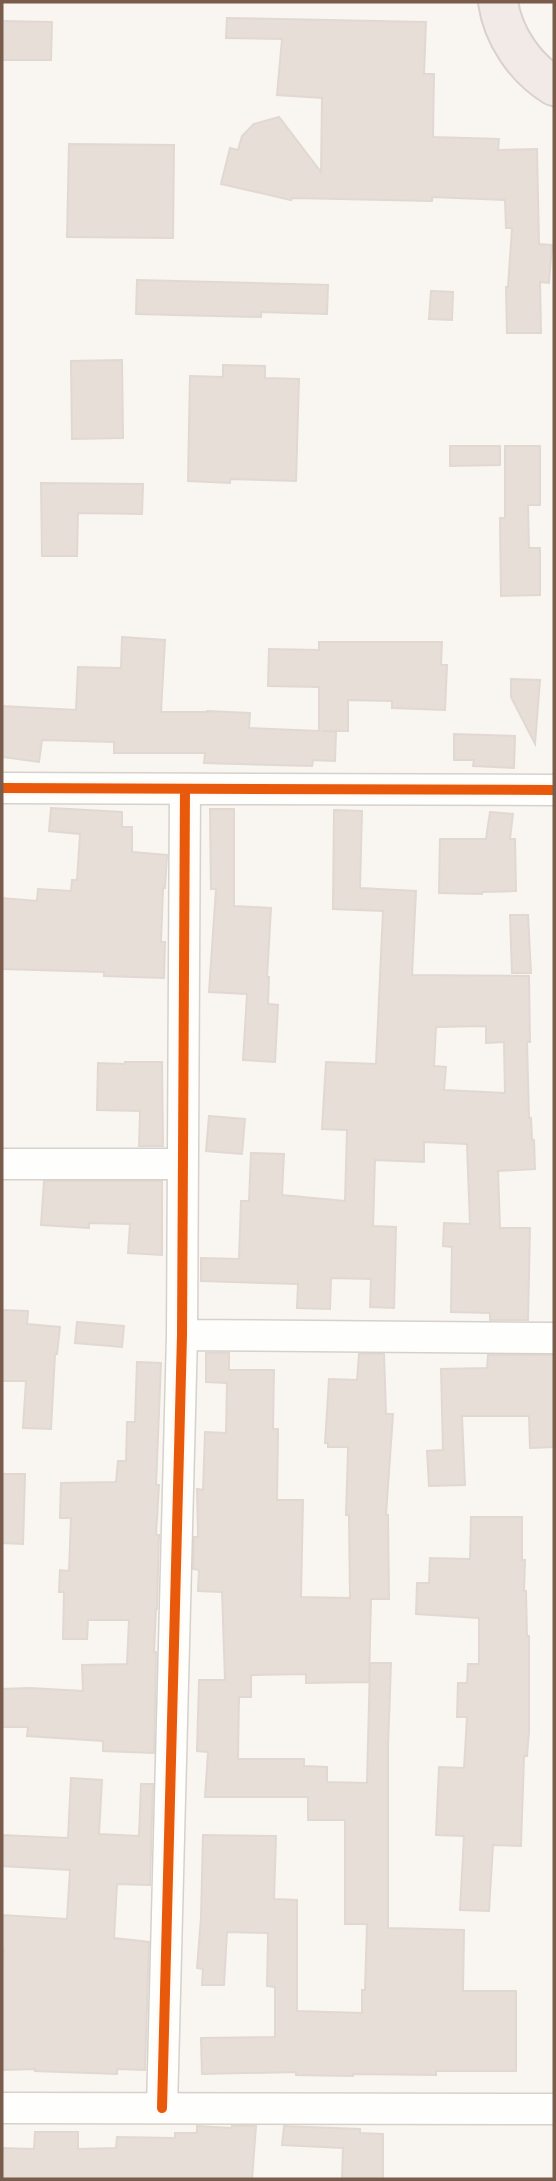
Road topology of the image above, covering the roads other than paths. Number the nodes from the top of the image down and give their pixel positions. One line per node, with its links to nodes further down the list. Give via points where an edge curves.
1 (498, 2): 2 (highway, via 516,50)
2 (554, 86)
3 (2, 788): 4 (street)
4 (185, 789): 5 (street); 7 (street)
5 (554, 790)
6 (2, 1164): 7 (street)
7 (182, 1164): 8 (street)
8 (181, 1335): 9 (street); 11 (street)
9 (554, 1338)
10 (2, 2108): 11 (street)
11 (162, 2108): 12 (street)
12 (554, 2109)

